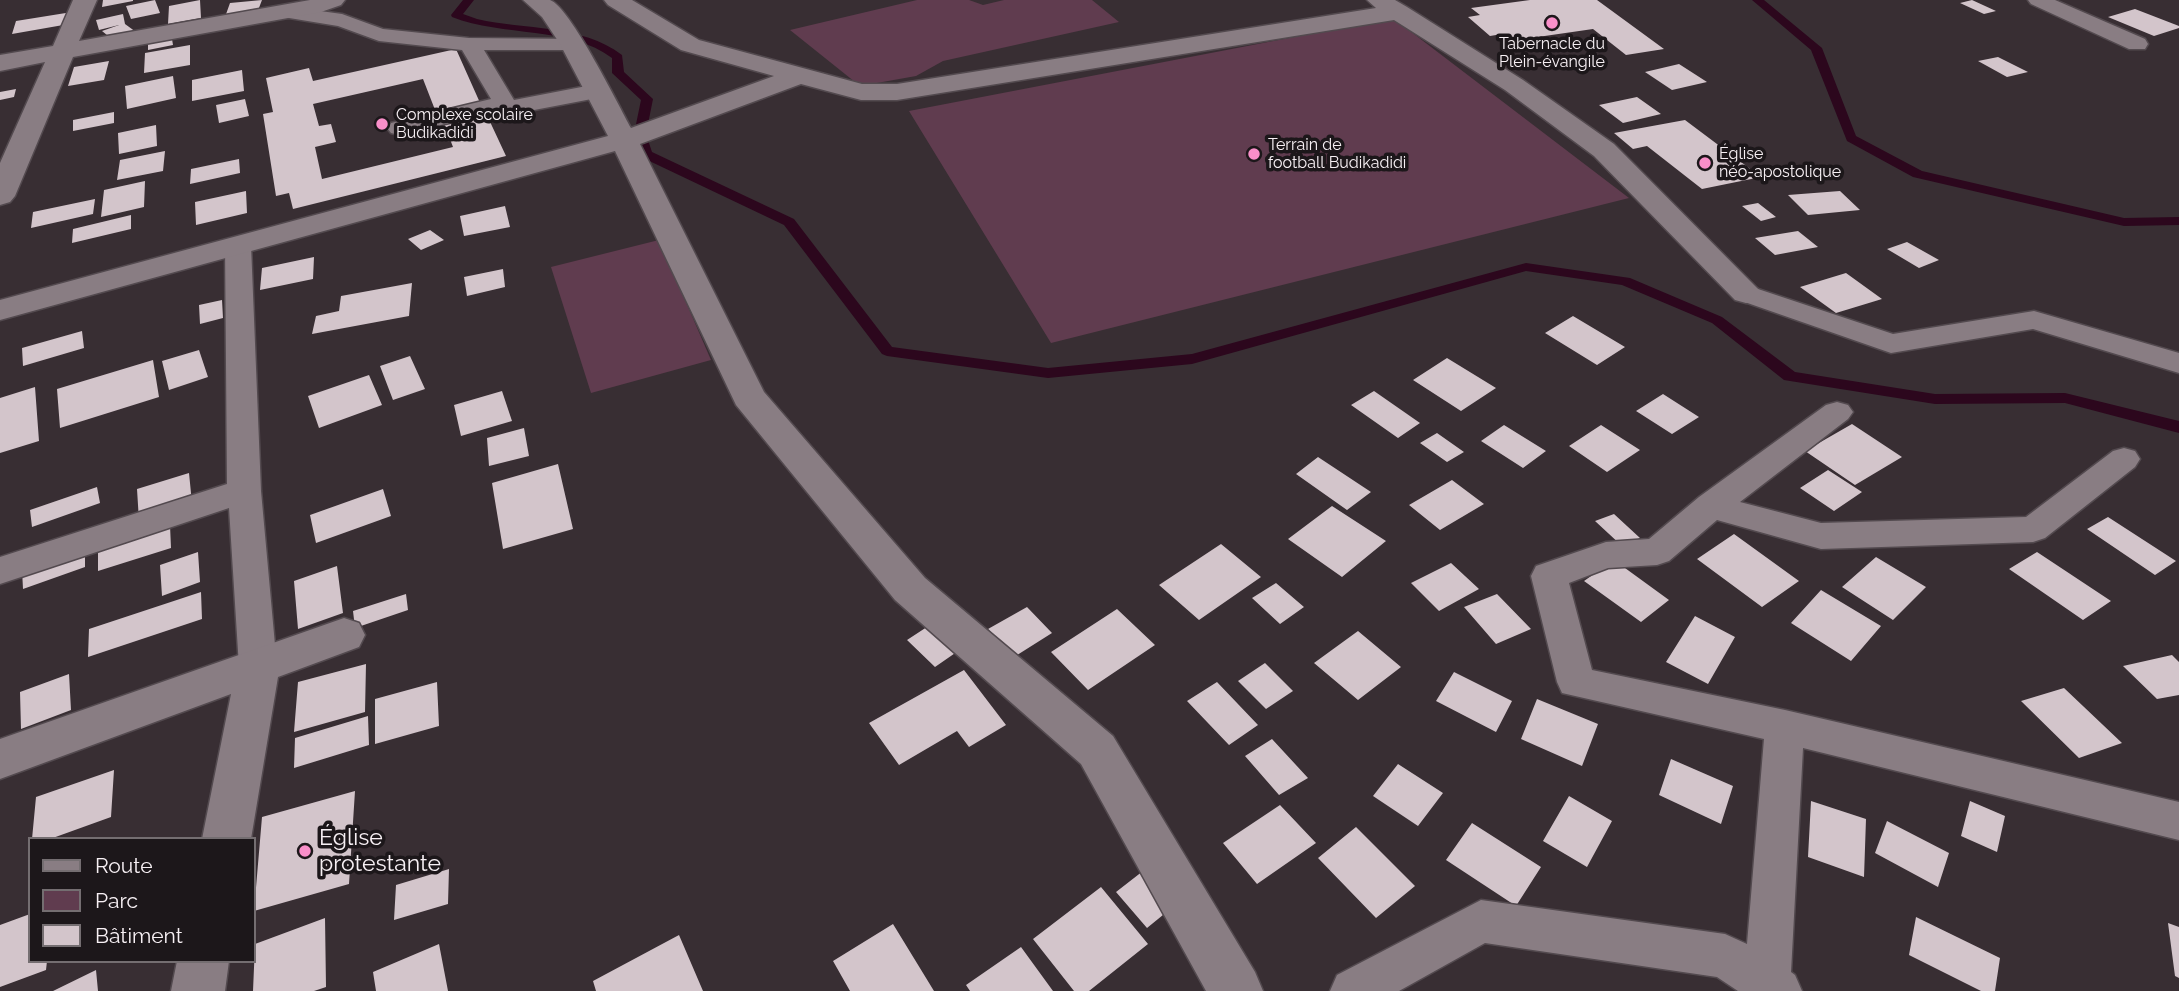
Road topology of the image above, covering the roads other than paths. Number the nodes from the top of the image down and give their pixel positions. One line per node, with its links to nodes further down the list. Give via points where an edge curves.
1 (85, 0): 11 (street)
2 (333, 0): 7 (street)
3 (535, 0): 10 (street, via 551,12)
4 (616, 0): 14 (street, via 690,45)
5 (2038, 0): 9 (lane)
6 (1389, 6): 14 (street, via 897,93 861,92); 21 (street, via 1514,85 1604,150)
7 (284, 12): 8 (lane, via 342,20 379,35); 11 (street)
8 (469, 44): 10 (lane); 13 (lane)
9 (2137, 44)
10 (574, 47): 13 (lane); 15 (street)
11 (61, 52): 12 (street); 19 (street)
12 (0, 63)
13 (484, 71): 16 (lane)
14 (798, 76): 18 (street)
15 (597, 91): 16 (lane, via 508,108); 18 (street)
16 (504, 103): 17 (lane)
17 (399, 128)
18 (624, 140): 20 (street); 38 (street, via 749,397 910,589 1097,750)
19 (0, 196)
20 (238, 245): 22 (street); 26 (lane)
21 (1746, 293): 23 (lane, via 1891,344 2034,320)
22 (0, 310)
23 (2179, 363)
24 (1837, 412): 27 (lane)
25 (2124, 459): 27 (lane, via 2033,528 1821,536)
26 (244, 491): 28 (lane); 30 (lane)
27 (1711, 506): 31 (lane, via 1657,552 1606,555 1549,576 1576,681)
28 (0, 571)
29 (344, 635): 30 (street)
30 (258, 667): 32 (street); 34 (street)
31 (1785, 727): 33 (lane); 36 (lane)
32 (0, 759)
33 (2179, 821)
34 (226, 837)
35 (203, 963): 37 (street)
36 (1773, 987): 39 (lane, via 1726,956 1481,922)
37 (198, 991)
38 (1236, 991)
39 (1353, 991)

